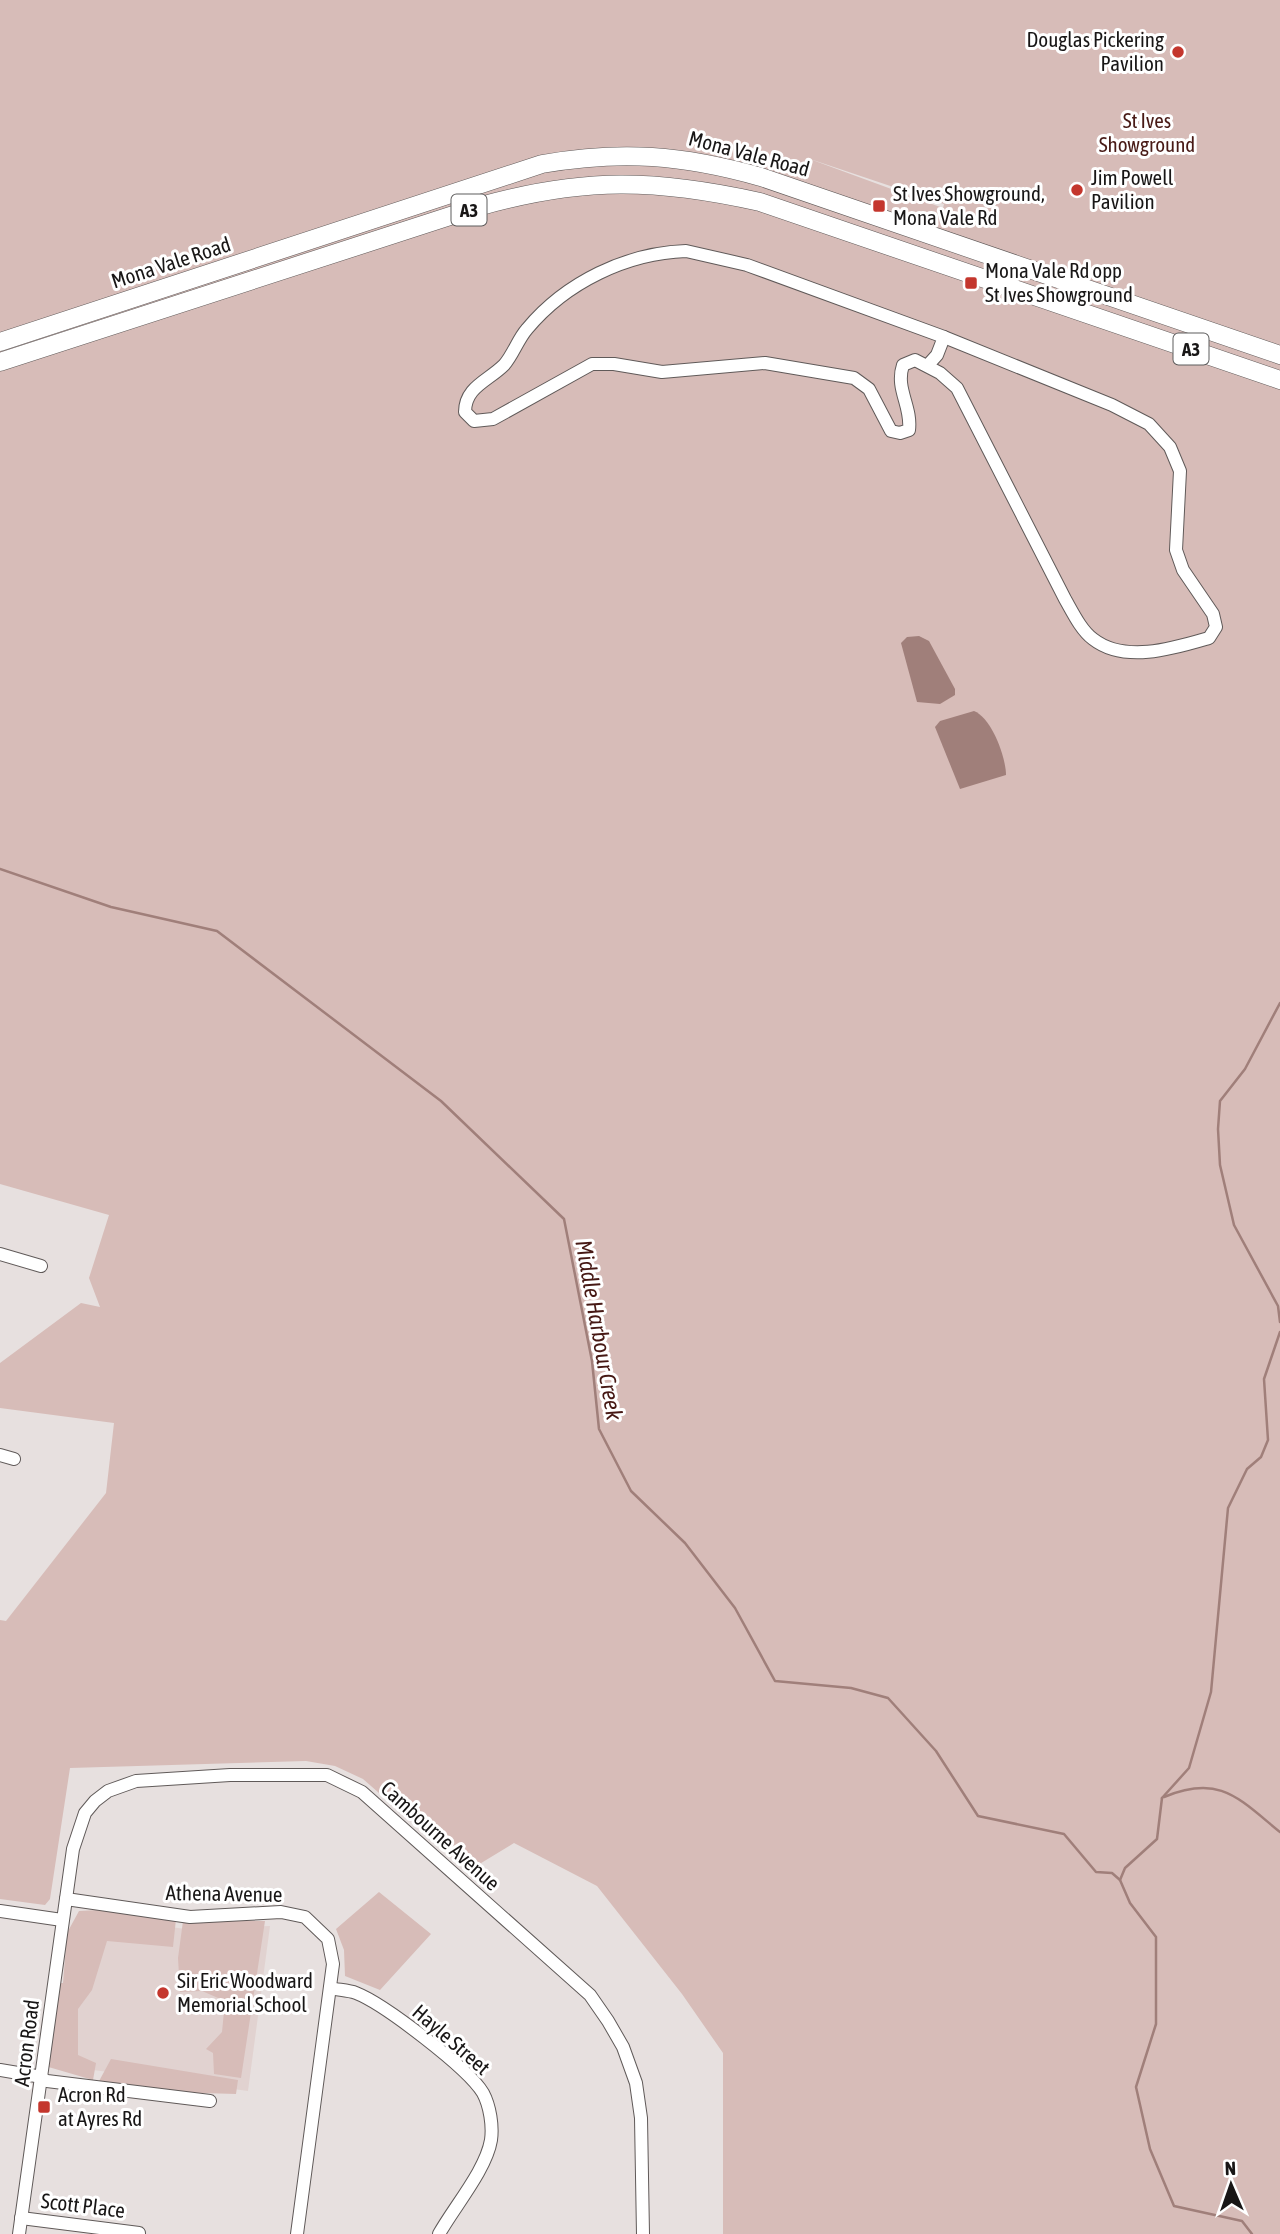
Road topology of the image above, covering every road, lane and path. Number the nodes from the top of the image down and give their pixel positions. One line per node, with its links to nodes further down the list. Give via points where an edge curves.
1 (944, 337): 5 (street); 5 (street, via 1137,416 1162,438 1180,471 1176,550 1183,570 1213,614 1216,627 1209,638 1148,651 1118,651 1094,640 1065,599 957,388); 5 (street, via 747,265 687,251 655,253 629,260 558,299 527,329 505,364 475,387 465,400 465,412 474,421 493,419 592,364 662,372 765,363 854,379 869,389 891,430 900,433 909,430 910,422 898,380 903,365 915,360)
2 (0, 342): 3 (highway, Mona Vale Road / A3, via 542,164 625,154 695,160 761,177)
3 (1280, 355)
4 (0, 362): 6 (highway, Mona Vale Road / A3, via 491,204 588,184 622,183 676,185 760,202)
5 (928, 365)
6 (1280, 380)
7 (0, 1254): 8 (street)
8 (41, 1266)
9 (0, 1455): 10 (street)
10 (14, 1459)
11 (66, 1899): 13 (street, Acron Road); 14 (street, Athena Avenue, via 190,1917 281,1912 305,1917 328,1939 333,1964); 23 (street, Cambourne Avenue, via 77,1830 85,1813 108,1791 136,1781 327,1775 362,1792 590,1995 608,2021 636,2083)
12 (0, 1911): 13 (street)
13 (62, 1920): 16 (street, Acron Road)
14 (330, 1988): 21 (street, Athena Avenue); 22 (street, Hayle Street, via 354,1992 380,2005 455,2064 482,2093 491,2118 491,2141 480,2169)
15 (0, 2070): 16 (street)
16 (42, 2078): 17 (street); 18 (street, Acron Road)
17 (210, 2101)
18 (21, 2218): 19 (street, Scott Place); 20 (street, Acron Road)
19 (139, 2232)
20 (19, 2234)
21 (297, 2234)
22 (439, 2234)
23 (643, 2234)

